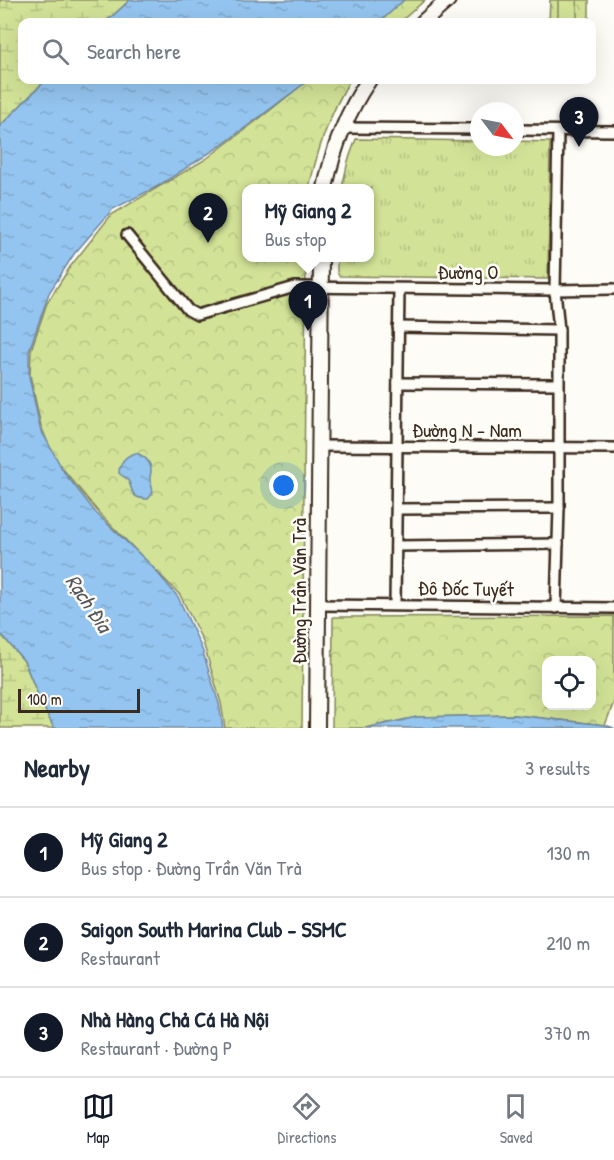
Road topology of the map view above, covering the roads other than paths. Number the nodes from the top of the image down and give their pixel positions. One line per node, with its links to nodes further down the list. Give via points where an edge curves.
1 (448, 0): 2 (main road)
2 (428, 18)
3 (366, 84): 4 (main road)
4 (342, 128): 5 (street); 9 (main road)
5 (470, 129)
6 (524, 130): 7 (street)
7 (558, 130): 8 (street); 15 (street)
8 (614, 131)
9 (326, 184)
10 (127, 235): 12 (street, Đường O, via 194,314 295,287)
11 (321, 262): 12 (main road, Đường Trần Văn Trà)
12 (321, 287): 13 (street, Đường O); 20 (main road, Đường Trần Văn Trà)
13 (399, 288): 15 (street, Đường O); 16 (street)
14 (614, 289): 15 (street, Đường O)
15 (555, 290): 17 (street)
16 (398, 327): 17 (street); 18 (street)
17 (559, 330): 19 (street)
18 (398, 383): 19 (street); 21 (street)
19 (558, 384): 22 (street)
20 (319, 446): 21 (street, Đường N - Nam); 28 (main road, Đường Trần Văn Trà)
21 (397, 446): 22 (street, Đường N - Nam); 24 (street)
22 (558, 448): 23 (street, Đường N - Nam); 25 (street)
23 (614, 448)
24 (396, 508): 25 (street); 27 (street)
25 (559, 508): 26 (street)
26 (558, 543): 27 (street); 30 (street)
27 (396, 546): 29 (street)
28 (318, 605): 29 (street, Đô Đốc Tuyết); 32 (main road, Đường Trần Văn Trà)
29 (395, 605): 30 (street, Đô Đốc Tuyết)
30 (556, 608): 31 (street, Đô Đốc Tuyết)
31 (614, 608)
32 (316, 728)

